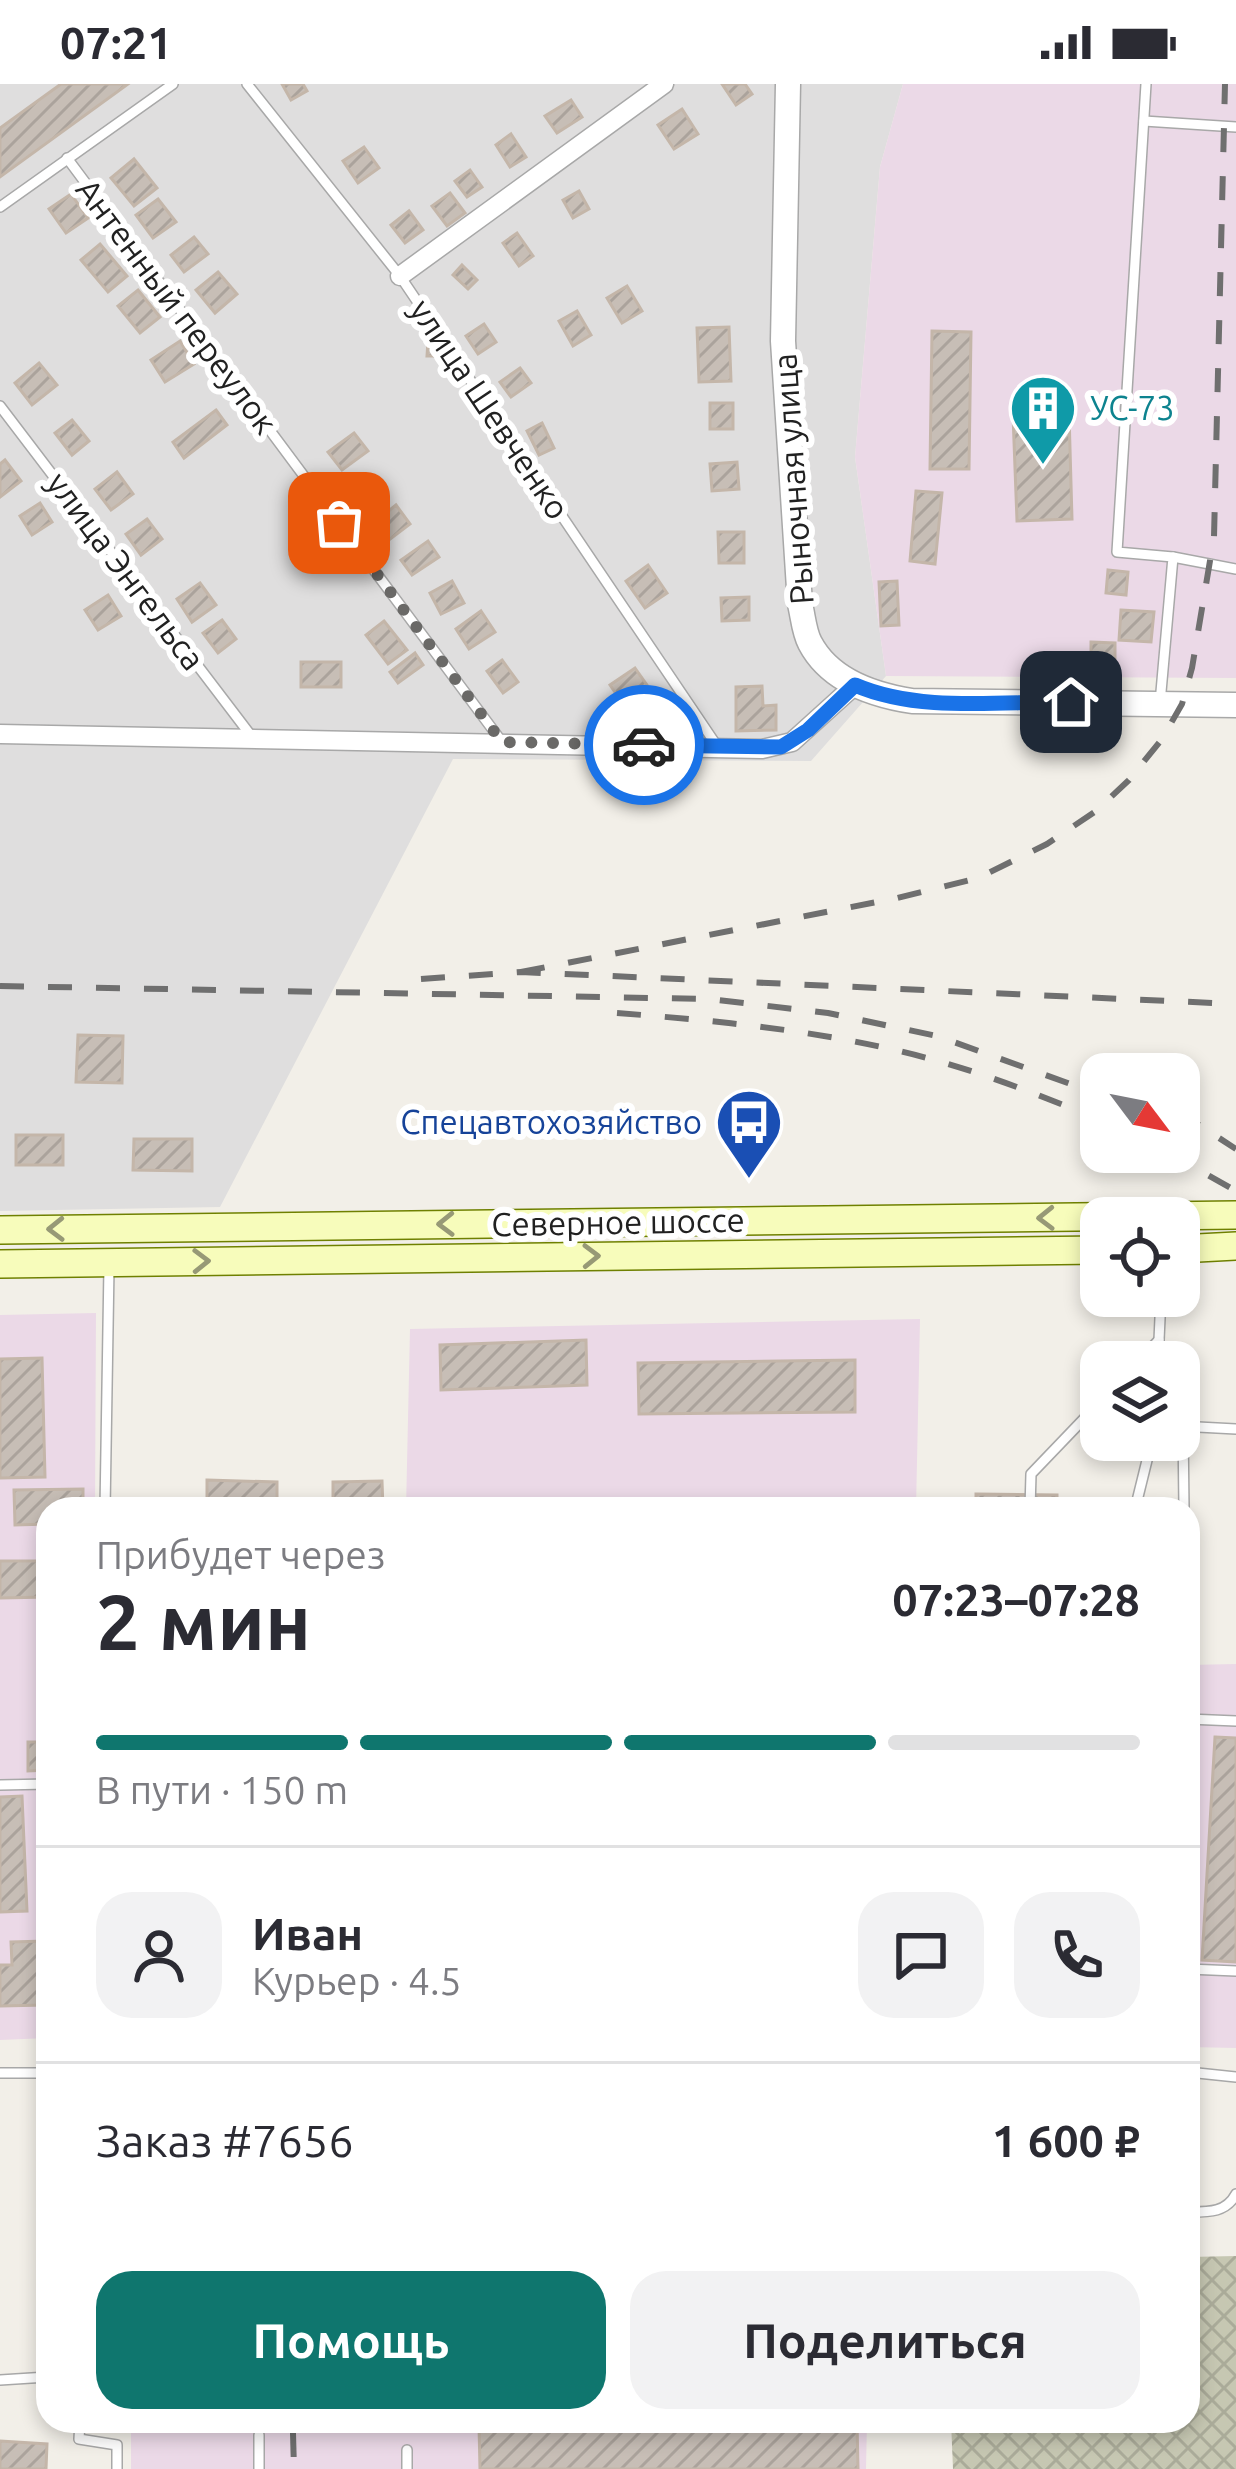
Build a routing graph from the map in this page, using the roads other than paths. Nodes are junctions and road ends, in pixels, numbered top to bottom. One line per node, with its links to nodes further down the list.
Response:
1 (173, 84): 8 (lane)
2 (247, 84): 10 (lane, улица Шевченко)
3 (664, 84): 10 (street)
4 (788, 84): 14 (street, Рыночная улица)
5 (1146, 84): 6 (lane)
6 (1144, 121): 7 (lane); 12 (lane)
7 (1236, 127)
8 (67, 158): 9 (lane); 19 (lane, Антенный переулок)
9 (0, 207)
10 (400, 276): 20 (lane, улица Шевченко)
11 (0, 406): 18 (lane, улица Энгельса)
12 (1173, 557): 13 (lane); 15 (lane)
13 (1236, 569)
14 (855, 685): 15 (street, Рыночная улица); 20 (street)
15 (1160, 703): 16 (street, Рыночная улица)
16 (1236, 705)
17 (0, 734): 18 (street)
18 (252, 736): 19 (street)
19 (502, 742): 20 (street)
20 (717, 746)
21 (1236, 1215): 22 (main road, Северное шоссе)
22 (1200, 1216)
23 (1080, 1218): 24 (main road, Северное шоссе, one-way to 24)
24 (108, 1228): 25 (main road, Северное шоссе, one-way to 25); 29 (main road)
25 (0, 1230)
26 (1236, 1246): 27 (main road)
27 (1200, 1248)
28 (1080, 1250): 29 (main road, Северное шоссе, one-way to 28)
29 (109, 1262): 30 (main road, Северное шоссе); 38 (lane)
30 (0, 1264)
31 (1160, 1317): 32 (lane)
32 (1159, 1340)
33 (1080, 1423): 39 (lane)
34 (1200, 1427): 35 (lane)
35 (1236, 1430)
36 (1147, 1461): 40 (lane)
37 (1182, 1461): 41 (lane)
38 (105, 1497)
39 (1030, 1497)
40 (1138, 1497)
41 (1184, 1497)
42 (1200, 1720): 43 (lane)
43 (1236, 1721)
44 (36, 1784): 45 (lane)
45 (0, 1785)
46 (1200, 1970): 47 (lane)
47 (1236, 1971)
48 (0, 2073): 49 (lane)
49 (36, 2073)
50 (1200, 2073): 51 (lane)
51 (1236, 2077)
52 (1236, 2194): 53 (lane)
53 (1200, 2212)
54 (36, 2378): 55 (lane)
55 (0, 2380)
56 (79, 2433): 59 (lane)
57 (259, 2435): 60 (lane)
58 (407, 2450): 61 (lane)
59 (117, 2469)
60 (260, 2469)
61 (407, 2469)

